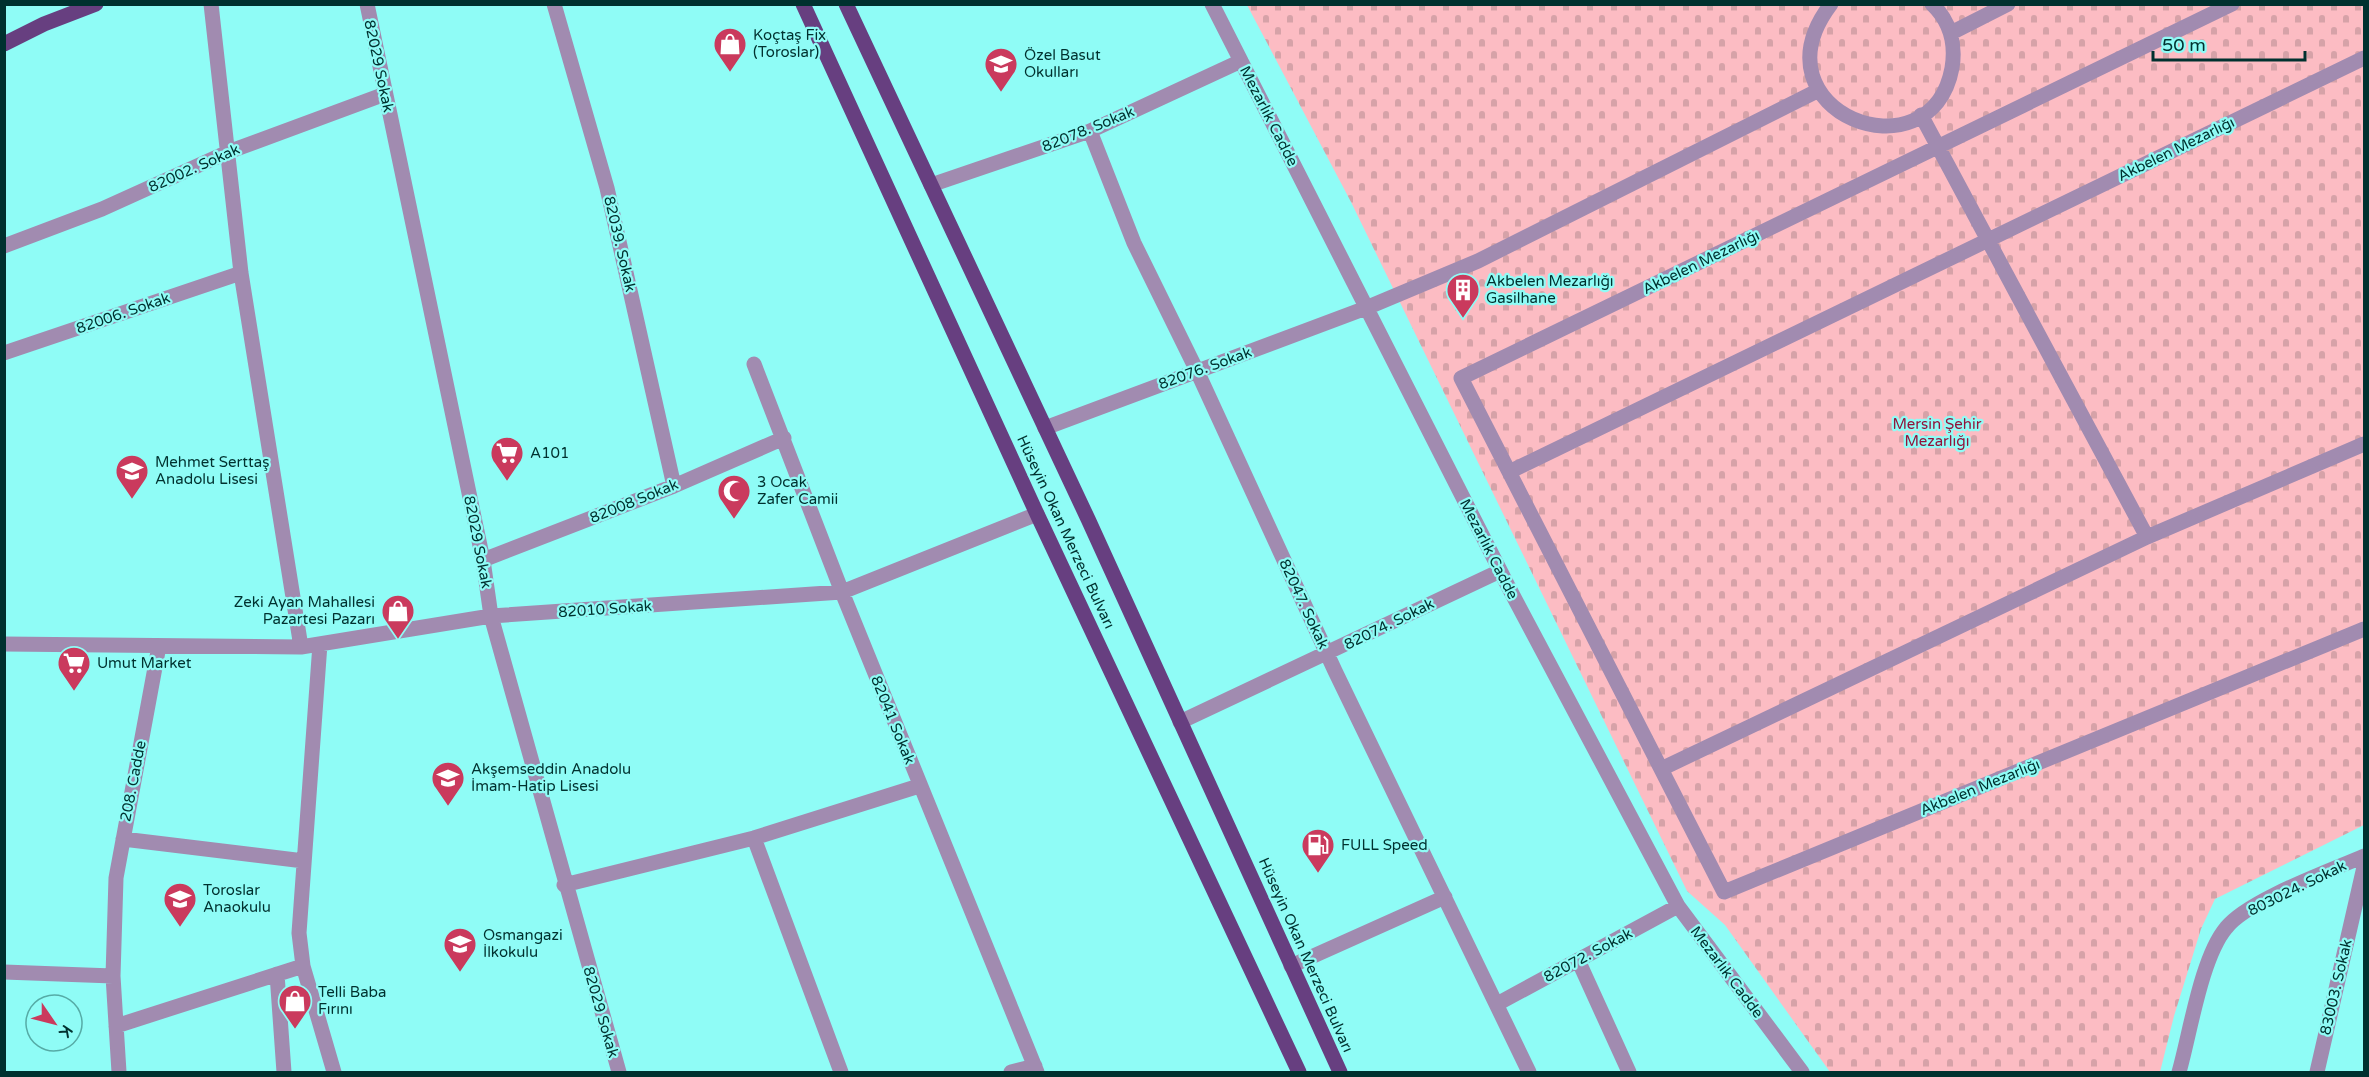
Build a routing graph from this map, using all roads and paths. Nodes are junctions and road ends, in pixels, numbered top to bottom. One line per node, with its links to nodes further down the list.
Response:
1 (96, 4): 13 (main road)
2 (211, 4): 21 (street)
3 (367, 4): 17 (street, 82029 Sokak)
4 (554, 4): 34 (street, 82039. Sokak)
5 (803, 4): 35 (main road, Hüseyin Okan Merzeci Bulvarı)
6 (846, 4): 22 (main road, Hüseyin Okan Merzeci Bulvarı)
7 (1212, 4): 15 (street, Mezarlık Cadde)
8 (1831, 4): 16 (street)
9 (1932, 4): 12 (street)
10 (2008, 4): 12 (street)
11 (2232, 4): 20 (street, Akbelen Mezarlığı)
12 (1951, 33): 18 (street)
13 (4, 44)
14 (2364, 58): 23 (street, Akbelen Mezarlığı)
15 (1241, 61): 19 (street, 82078. Sokak); 26 (street, Mezarlık Cadde)
16 (1819, 90): 18 (street); 26 (street)
17 (385, 94): 21 (street, 82002. Sokak); 37 (street, 82029 Sokak)
18 (1921, 116): 20 (street)
19 (1090, 131): 22 (street, 82078. Sokak); 29 (street, 82047. Sokak)
20 (1938, 147): 23 (street); 33 (street, Akbelen Mezarlığı)
21 (228, 152): 24 (street, 82002. Sokak); 25 (street)
22 (931, 185): 30 (main road, Hüseyin Okan Merzeci Bulvarı)
23 (1988, 240): 33 (street, Akbelen Mezarlığı); 36 (street)
24 (4, 246)
25 (241, 273): 27 (street, 82006. Sokak); 45 (street)
26 (1366, 308): 29 (street, 82076. Sokak); 38 (street, Mezarlık Cadde)
27 (4, 353)
28 (754, 364): 31 (street, 82041 Sokak)
29 (1197, 370): 30 (street, 82076. Sokak); 46 (street, 82047. Sokak)
30 (1045, 429): 47 (main road, Hüseyin Okan Merzeci Bulvarı)
31 (784, 438): 34 (street, 82008 Sokak); 39 (street, 82041 Sokak)
32 (2364, 444): 36 (street)
33 (1509, 472): 48 (street, Akbelen Mezarlığı)
34 (674, 486): 37 (street, 82008 Sokak)
35 (1038, 514): 39 (street, 82010 Sokak); 73 (main road, Hüseyin Okan Merzeci Bulvarı)
36 (2147, 537): 48 (street)
37 (483, 560): 40 (street, 82029 Sokak)
38 (1500, 571): 46 (street, 82074. Sokak); 57 (street, Mezarlık Cadde)
39 (842, 592): 40 (street, 82010 Sokak); 49 (street, 82041 Sokak)
40 (491, 616): 43 (street, 82010 Sokak); 55 (street, 82029 Sokak)
41 (2364, 629): 48 (street, Akbelen Mezarlığı)
42 (4, 644): 44 (street)
43 (320, 644): 45 (street, 82010 Sokak); 53 (street)
44 (159, 646): 45 (street, 82010 Sokak); 51 (street, 208. Cadde)
45 (300, 647)
46 (1327, 654): 47 (street, 82074. Sokak); 56 (street, 82047. Sokak)
47 (1180, 722): 60 (main road, Hüseyin Okan Merzeci Bulvarı)
48 (1661, 769)
49 (919, 786): 50 (street); 66 (street, 82041 Sokak)
50 (754, 838): 55 (street); 71 (street)
51 (123, 839): 53 (street); 63 (street, 208. Cadde)
52 (2364, 856): 78 (street, 803024. Sokak)
53 (304, 861): 59 (street)
54 (2364, 867): 79 (street, 83003. Sokak)
55 (564, 885): 70 (street, 82029 Sokak)
56 (1445, 897): 60 (street); 64 (street, 82047. Sokak)
57 (1678, 906): 58 (street, 82072. Sokak); 77 (street, Mezarlık Cadde)
58 (1578, 960): 64 (street, 82072. Sokak); 76 (street)
59 (303, 966): 62 (street); 69 (street)
60 (1291, 966): 74 (main road, Hüseyin Okan Merzeci Bulvarı)
61 (4, 972): 63 (street)
62 (277, 974): 65 (street); 68 (street)
63 (113, 976): 65 (street, 208. Cadde)
64 (1497, 1004): 75 (street, 82047. Sokak)
65 (116, 1026): 67 (street, 208. Cadde)
66 (1036, 1069): 72 (street)
67 (119, 1072)
68 (284, 1072)
69 (334, 1072)
70 (619, 1072)
71 (841, 1072)
72 (1011, 1072)
73 (1299, 1072)
74 (1340, 1072)
75 (1529, 1072)
76 (1629, 1072)
77 (1802, 1072)
78 (2179, 1072)
79 (2317, 1072)

